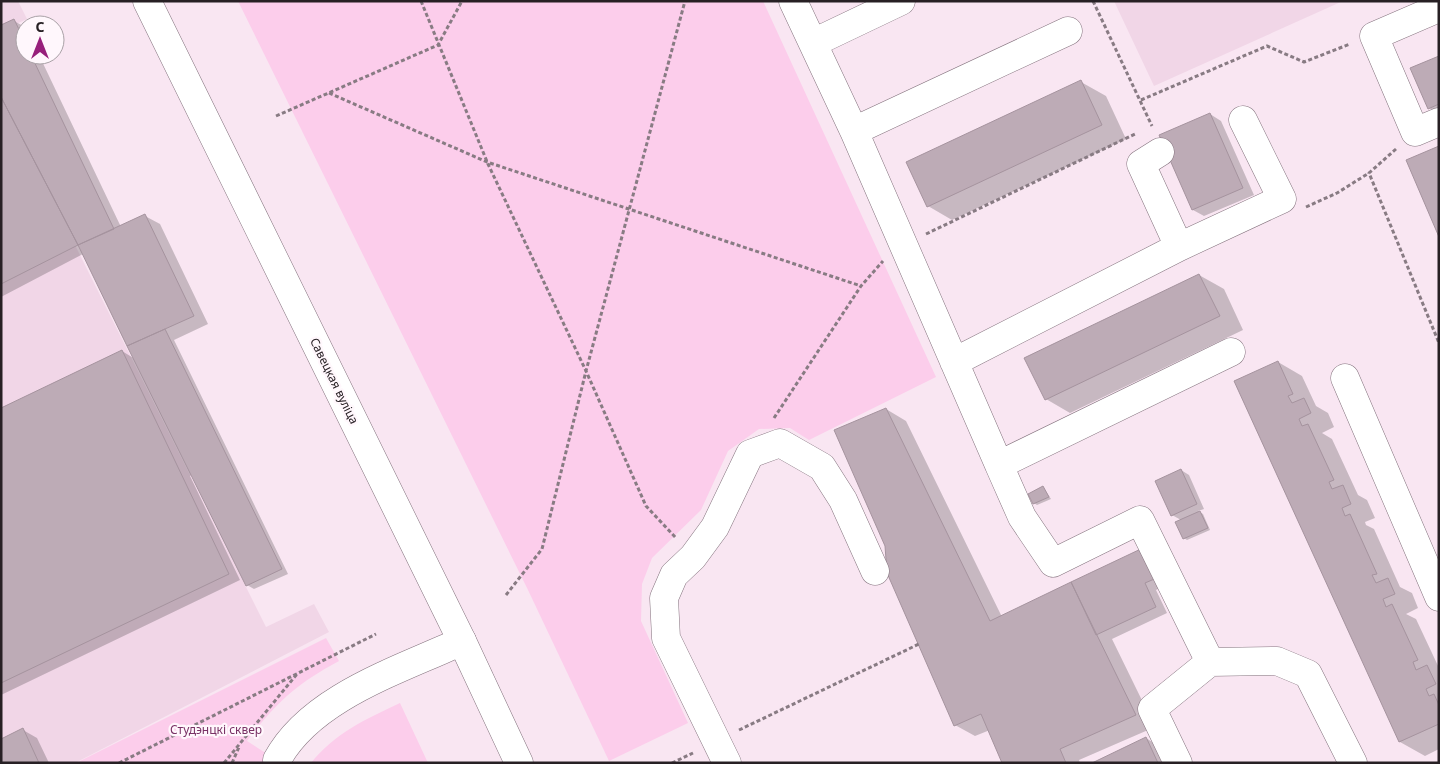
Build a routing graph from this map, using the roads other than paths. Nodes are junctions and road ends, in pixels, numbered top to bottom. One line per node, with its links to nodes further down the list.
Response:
1 (147, 1): 18 (main road, Савецкая вуліца)
2 (792, 1): 6 (main road)
3 (901, 1): 6 (main road)
4 (1439, 8): 8 (main road)
5 (1068, 31): 9 (main road)
6 (813, 43): 9 (main road)
7 (1243, 120): 11 (main road)
8 (1427, 127)
9 (854, 131): 13 (main road)
10 (1160, 152): 11 (main road)
11 (1179, 247): 13 (main road)
12 (1231, 352): 15 (main road)
13 (954, 362): 15 (main road)
14 (1345, 378): 17 (main road)
15 (998, 465): 19 (main road)
16 (875, 571): 20 (main road)
17 (1439, 597)
18 (462, 641): 21 (main road); 22 (main road, Савецкая вуліца)
19 (1210, 662): 23 (main road); 24 (main road)
20 (722, 752)
21 (277, 760)
22 (519, 763)
23 (1178, 763)
24 (1353, 763)

